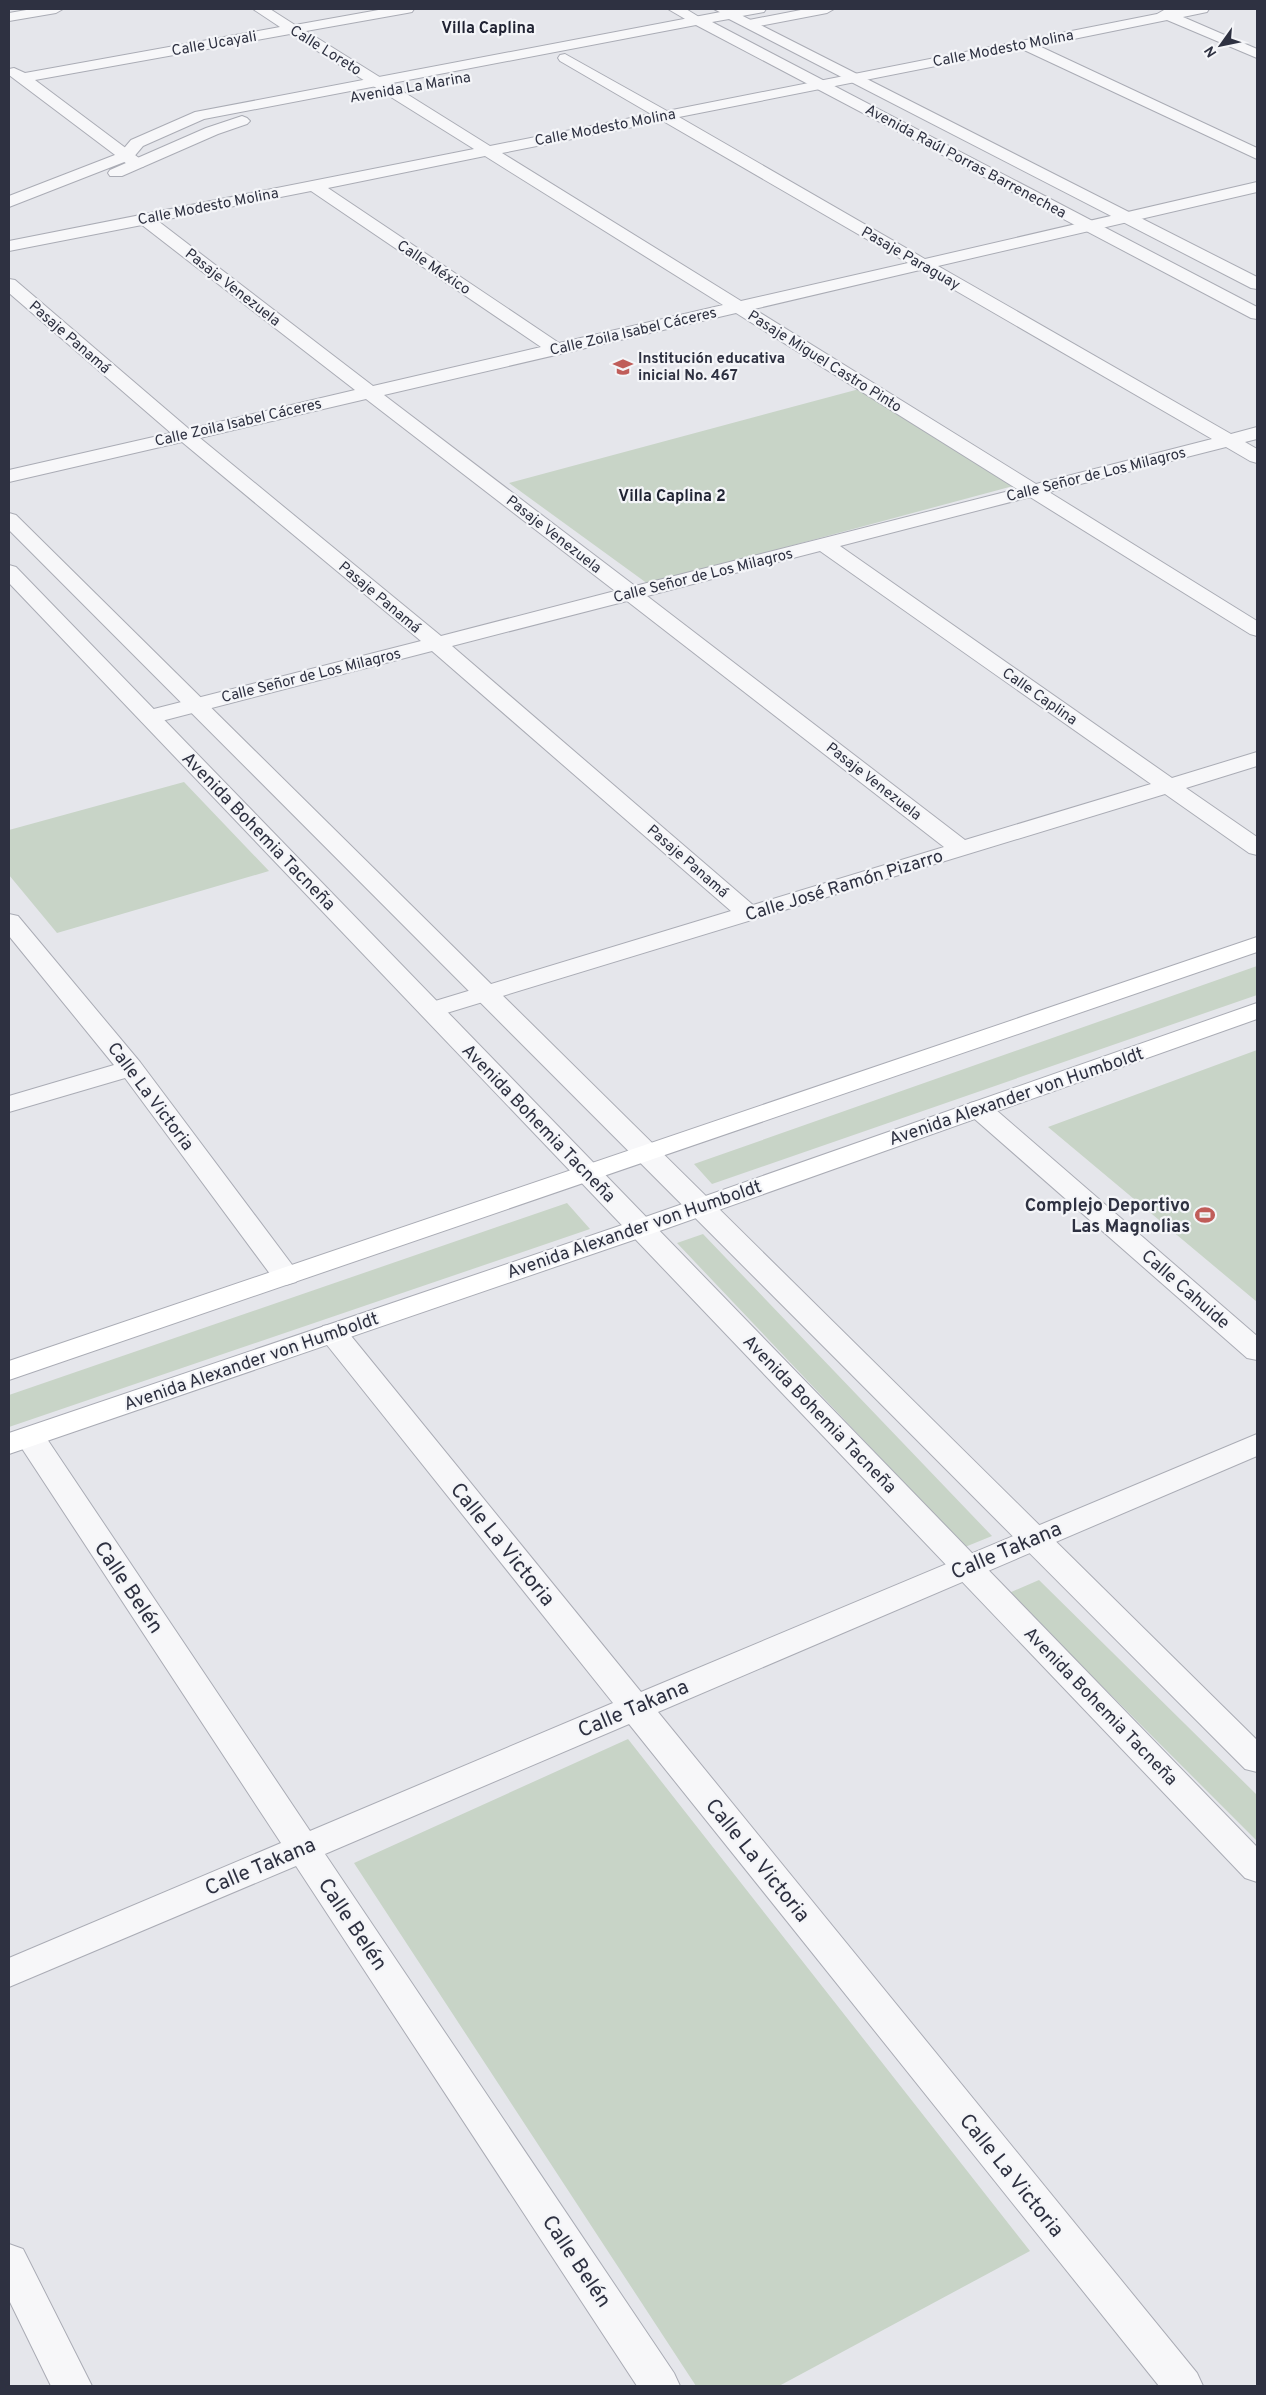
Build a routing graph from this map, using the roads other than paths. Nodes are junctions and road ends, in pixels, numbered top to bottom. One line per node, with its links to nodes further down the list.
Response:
1 (56, 9): 11 (street)
2 (260, 9): 14 (street, Calle Loreto)
3 (407, 9): 14 (street, Calle Ucayali)
4 (675, 9): 12 (street, Avenida Raúl Porras Barrenechea)
5 (759, 9): 9 (street, Avenida La Marina)
6 (827, 9): 13 (street, Avenida La Marina)
7 (1152, 9): 10 (street)
8 (1202, 9): 10 (street, Calle Modesto Molina)
9 (726, 11): 12 (street, Avenida La Marina); 13 (street, Avenida Raúl Porras Barrenechea)
10 (1168, 16): 16 (street, Calle Modesto Molina); 17 (street)
11 (9, 17)
12 (698, 20): 15 (street, Avenida Raúl Porras Barrenechea); 22 (street, Avenida La Marina)
13 (749, 24): 15 (street, Avenida La Marina); 20 (street, Avenida Raúl Porras Barrenechea)
14 (293, 29): 21 (street, Calle Ucayali); 22 (street, Calle Loreto)
15 (716, 30): 18 (street, Avenida La Marina); 23 (street, Avenida Raúl Porras Barrenechea)
16 (1023, 44): 20 (street, Calle Modesto Molina); 27 (street)
17 (1257, 54)
18 (565, 58): 24 (street, Avenida La Marina); 25 (street, Pasaje Paraguay)
19 (9, 67): 21 (street)
20 (854, 77): 23 (street, Calle Modesto Molina); 32 (street, Avenida Raúl Porras Barrenechea)
21 (22, 78): 28 (street)
22 (376, 80): 24 (street, Calle Loreto); 28 (street, Avenida La Marina)
23 (819, 84): 25 (street, Calle Modesto Molina); 35 (street, Avenida Raúl Porras Barrenechea)
24 (393, 91): 26 (street, Pasaje Miguel Castro Pinto); 28 (street, Avenida La Marina)
25 (663, 115): 26 (street, Calle Modesto Molina); 37 (street, Pasaje Paraguay)
26 (488, 150): 29 (street, Calle Modesto Molina); 40 (street, Pasaje Miguel Castro Pinto)
27 (1257, 154)
28 (131, 160): 31 (street, Avenida La Marina); 33 (street, Avenida La Marina)
29 (313, 185): 34 (street, Calle Modesto Molina); 42 (street, Calle México)
30 (1257, 187): 32 (street, Calle Zoila Isabel Cáceres)
31 (9, 202)
32 (1127, 217): 35 (street, Calle Zoila Isabel Cáceres); 39 (street, Avenida Raúl Porras Barrenechea)
33 (9, 218)
34 (145, 219): 36 (street, Calle Modesto Molina); 43 (street, Pasaje Venezuela)
35 (1089, 226): 37 (street, Calle Zoila Isabel Cáceres); 41 (street, Avenida Raúl Porras Barrenechea)
36 (9, 246)
37 (923, 264): 40 (street, Calle Zoila Isabel Cáceres); 46 (street, Pasaje Paraguay)
38 (9, 284): 45 (street, Pasaje Panamá)
39 (1257, 284)
40 (739, 307): 42 (street, Calle Zoila Isabel Cáceres); 49 (street, Pasaje Miguel Castro Pinto)
41 (1257, 314)
42 (555, 350): 43 (street, Calle Zoila Isabel Cáceres)
43 (370, 392): 45 (street, Calle Zoila Isabel Cáceres); 53 (street, Pasaje Venezuela)
44 (1257, 433): 46 (street, Calle Señor de Los Milagros)
45 (185, 435): 48 (street, Calle Zoila Isabel Cáceres); 55 (street, Pasaje Panamá)
46 (1228, 440): 47 (street, Pasaje Paraguay); 49 (street, Calle Señor de Los Milagros)
47 (1257, 457)
48 (9, 476)
49 (1033, 490): 51 (street, Calle Señor de Los Milagros); 54 (street, Pasaje Miguel Castro Pinto)
50 (9, 518): 56 (street)
51 (824, 544): 53 (street, Calle Señor de Los Milagros); 59 (street, Calle Caplina)
52 (9, 571): 57 (street, Avenida Bohemia Tacneña)
53 (631, 594): 55 (street, Calle Señor de Los Milagros); 61 (street, Pasaje Venezuela)
54 (1257, 630)
55 (436, 643): 56 (street, Calle Señor de Los Milagros); 62 (street, Pasaje Panamá)
56 (196, 705): 57 (street, Calle Señor de Los Milagros); 65 (street)
57 (150, 717): 66 (street, Avenida Bohemia Tacneña)
58 (1257, 759): 59 (street, Calle José Ramón Pizarro)
59 (1169, 786): 60 (street, Calle Caplina); 61 (street, Calle José Ramón Pizarro)
60 (1257, 848)
61 (962, 849): 62 (street, Calle José Ramón Pizarro)
62 (749, 914): 65 (street, Calle José Ramón Pizarro)
63 (9, 921): 68 (street, Calle La Victoria)
64 (1257, 944): 71 (main road)
65 (486, 994): 66 (street, Calle José Ramón Pizarro); 71 (street)
66 (431, 1010): 72 (street, Avenida Bohemia Tacneña)
67 (1257, 1011): 70 (main road, Avenida Alexander von Humboldt)
68 (131, 1068): 69 (street); 75 (street, Calle La Victoria)
69 (9, 1104)
70 (979, 1109): 73 (main road, Avenida Alexander von Humboldt); 77 (street, Calle Cahuide)
71 (646, 1153): 72 (main road); 73 (street)
72 (588, 1173): 74 (street, Avenida Bohemia Tacneña); 75 (main road)
73 (700, 1206): 74 (main road, Avenida Alexander von Humboldt); 81 (street)
74 (641, 1228): 76 (main road, Avenida Alexander von Humboldt); 82 (street, Avenida Bohemia Tacneña)
75 (286, 1276): 78 (main road)
76 (333, 1333): 79 (main road, Avenida Alexander von Humboldt); 83 (street, Calle La Victoria)
77 (1257, 1351)
78 (9, 1371)
79 (19, 1440): 85 (street, Calle Belén)
80 (1257, 1444): 81 (street, Calle Takana)
81 (1034, 1538): 82 (street, Calle Takana); 84 (street)
82 (967, 1567): 83 (street, Calle Takana); 86 (street, Avenida Bohemia Tacneña)
83 (635, 1708): 85 (street, Calle Takana); 91 (street, Calle La Victoria)
84 (1257, 1760)
85 (303, 1848): 87 (street, Calle Takana); 90 (street, Calle Belén)
86 (1257, 1868)
87 (9, 1973)
88 (9, 2261): 89 (street)
89 (72, 2386)
90 (660, 2386)
91 (1183, 2386)

